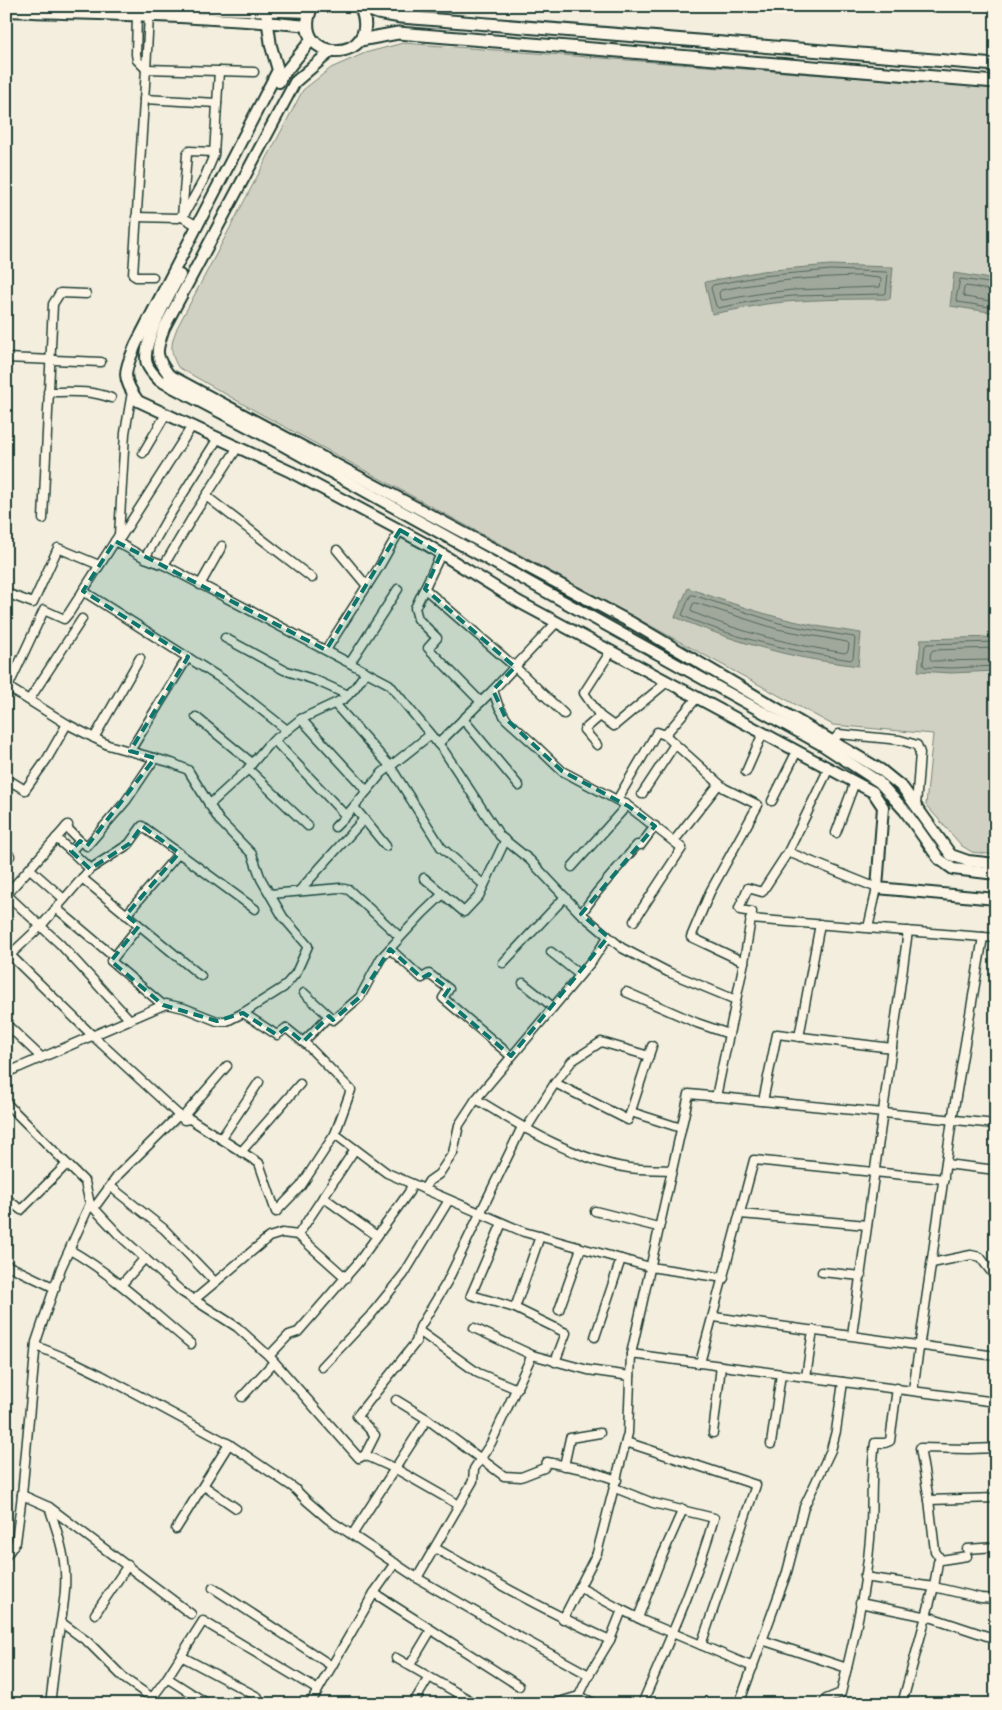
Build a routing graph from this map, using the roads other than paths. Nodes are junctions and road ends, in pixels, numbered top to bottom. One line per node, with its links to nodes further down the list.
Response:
1 (125, 6): 6 (street)
2 (361, 7): 12 (main road); 14 (main road)
3 (311, 9): 4 (street); 10 (main road)
4 (266, 11): 6 (street); 9 (street)
5 (6, 12): 7 (street)
6 (184, 13): 8 (street); 9 (street)
7 (137, 16): 8 (street); 15 (street)
8 (149, 16): 15 (street)
9 (268, 22): 10 (street); 24 (street)
10 (308, 26): 11 (main road)
11 (312, 39): 13 (main road); 39 (street)
12 (360, 40): 13 (main road); 18 (main road)
13 (330, 52): 87 (street)
14 (996, 66)
15 (146, 69): 16 (street); 19 (street)
16 (218, 71): 17 (street); 20 (street)
17 (254, 72)
18 (996, 82)
19 (144, 99): 20 (street); 22 (street)
20 (217, 103): 21 (street)
21 (214, 152): 23 (street); 23 (street)
22 (136, 217): 23 (street); 25 (street)
23 (182, 217): 24 (street)
24 (198, 226): 31 (street)
25 (153, 277)
26 (86, 294): 28 (street)
27 (6, 358): 28 (street)
28 (49, 361): 29 (street); 30 (street)
29 (101, 362)
30 (48, 392): 32 (street); 40 (street)
31 (132, 392): 33 (street); 43 (street)
32 (111, 398)
33 (166, 414): 34 (street); 37 (street)
34 (192, 426): 35 (street); 43 (street)
35 (218, 438): 36 (street); 47 (street)
36 (238, 447): 38 (street); 41 (street)
37 (143, 453)
38 (206, 496): 49 (street); 50 (street)
39 (398, 509): 41 (street); 111 (street)
40 (43, 519)
41 (389, 524): 42 (street)
42 (400, 530): 46 (street); 52 (street)
43 (116, 539): 47 (street); 48 (street)
44 (222, 546): 51 (street)
45 (337, 550): 52 (street)
46 (442, 554): 53 (street); 58 (street)
47 (145, 558): 49 (street)
48 (99, 565): 55 (street); 56 (street)
49 (164, 565): 51 (street)
50 (312, 578)
51 (200, 585): 60 (street)
52 (367, 586): 60 (street)
53 (425, 588): 65 (street); 73 (street)
54 (398, 589): 64 (street)
55 (83, 591): 62 (street); 68 (street)
56 (6, 593)
57 (82, 619): 72 (street)
58 (556, 622): 61 (street); 65 (street)
59 (226, 638): 70 (street)
60 (326, 650): 64 (street)
61 (611, 651): 67 (street); 77 (street)
62 (188, 657): 81 (street); 91 (street)
63 (140, 658): 85 (street)
64 (350, 663): 66 (street)
65 (515, 667): 69 (street); 75 (street)
66 (366, 672): 70 (street); 83 (street)
67 (667, 682): 71 (street); 77 (street)
68 (7, 687): 72 (street)
69 (493, 690): 73 (street); 104 (street)
70 (348, 695): 74 (street)
71 (697, 698): 82 (street); 84 (street)
72 (28, 700): 80 (street)
73 (481, 702): 79 (street)
74 (334, 704): 78 (street); 95 (street)
75 (564, 714)
76 (196, 716): 94 (street)
77 (600, 716): 90 (street)
78 (301, 718): 81 (street); 102 (street)
79 (464, 719): 88 (street); 100 (street)
80 (67, 724): 85 (street); 101 (street)
81 (287, 730): 86 (street)
82 (763, 733): 92 (street); 97 (street)
83 (430, 735): 88 (street); 95 (street)
84 (665, 735): 89 (street); 104 (street)
85 (94, 738): 91 (street)
86 (274, 740): 94 (street); 112 (street)
87 (833, 742): 110 (street); 110 (street)
88 (438, 744): 120 (street)
89 (675, 744): 99 (street); 103 (street)
90 (597, 745)
91 (130, 751): 93 (street)
92 (797, 751): 96 (street); 105 (street)
93 (155, 758): 107 (street); 119 (street)
94 (250, 766): 107 (street); 114 (street)
95 (390, 766): 102 (street); 133 (street)
96 (828, 768): 98 (street); 124 (street)
97 (746, 772)
98 (855, 782): 109 (street); 117 (street)
99 (719, 784): 121 (street); 161 (street)
100 (519, 786)
101 (6, 790)
102 (367, 791): 108 (street)
103 (642, 794)
104 (617, 800): 106 (street)
105 (772, 801)
106 (626, 804): 115 (street); 127 (street)
107 (209, 805): 136 (street)
108 (354, 807): 112 (street); 113 (street)
109 (883, 807): 111 (street); 134 (street)
110 (916, 807): 111 (street); 126 (street)
111 (906, 811): 130 (street)
112 (346, 816): 116 (street)
113 (364, 819): 122 (street); 135 (street)
114 (308, 826)
115 (654, 826): 121 (street); 144 (street)
116 (335, 827)
117 (836, 833)
118 (56, 838): 119 (street); 123 (street); 129 (street)
119 (80, 841): 123 (street)
120 (505, 841): 133 (street); 139 (street)
121 (674, 841): 147 (street)
122 (386, 846)
123 (71, 851): 128 (street)
124 (788, 852): 134 (street); 146 (street)
125 (179, 853): 128 (street); 143 (street); 145 (street)
126 (996, 864)
127 (572, 867)
128 (90, 868): 131 (street)
129 (30, 869): 138 (street); 140 (street)
130 (996, 874)
131 (82, 878): 140 (street); 145 (street)
132 (424, 878): 137 (street)
133 (484, 884): 137 (street)
134 (877, 888): 141 (street); 151 (street)
135 (300, 890): 136 (street); 153 (street)
136 (270, 894): 171 (street)
137 (443, 894): 153 (street)
138 (6, 895): 149 (street)
139 (564, 897): 144 (street); 162 (street)
140 (64, 899): 142 (street)
141 (996, 899)
142 (56, 908): 149 (street); 160 (street)
143 (255, 909)
144 (581, 914): 154 (street)
145 (126, 915): 150 (street)
146 (750, 919): 148 (street); 161 (street)
147 (634, 921)
148 (820, 924): 151 (street); 177 (street)
149 (41, 926): 159 (street); 173 (street)
150 (139, 926): 160 (street); 164 (street)
151 (868, 928): 152 (street)
152 (908, 931): 155 (street); 180 (street)
153 (400, 937): 157 (street)
154 (608, 937): 163 (street); 168 (street)
155 (983, 937): 156 (street); 196 (street)
156 (996, 938)
157 (390, 949): 172 (street); 181 (street)
158 (551, 952): 163 (street)
159 (8, 953): 176 (street)
160 (114, 957): 169 (street)
161 (744, 962): 168 (street)
162 (503, 963)
163 (580, 975): 170 (street)
164 (201, 976)
165 (523, 983): 170 (street)
166 (626, 992): 175 (street)
167 (304, 993): 172 (street)
168 (736, 1000): 175 (street)
169 (163, 1005): 171 (street); 173 (street)
170 (553, 1007): 181 (street)
171 (243, 1013): 178 (street)
172 (330, 1016): 178 (street)
173 (130, 1020): 176 (street)
174 (6, 1024): 183 (street)
175 (729, 1034): 189 (street)
176 (93, 1036): 183 (street); 195 (street)
177 (799, 1037): 180 (street); 191 (street)
178 (303, 1042): 200 (street)
179 (652, 1046): 182 (street)
180 (892, 1048): 194 (street)
181 (511, 1056): 190 (street)
182 (649, 1056): 187 (street); 193 (street)
183 (41, 1057): 185 (street)
184 (226, 1066): 195 (street)
185 (6, 1073)
186 (258, 1082): 201 (street)
187 (556, 1083): 193 (street); 198 (street)
188 (300, 1084): 203 (street)
189 (716, 1097): 191 (street); 199 (street)
190 (476, 1100): 198 (street); 212 (street)
191 (763, 1101): 194 (street)
192 (7, 1106): 204 (street)
193 (632, 1112): 199 (street)
194 (883, 1113): 196 (street); 208 (street)
195 (181, 1117): 201 (street); 211 (street)
196 (952, 1120): 197 (street); 205 (street)
197 (996, 1124)
198 (524, 1128): 206 (street); 218 (street)
199 (681, 1128): 206 (street)
200 (335, 1134): 202 (street); 203 (street)
201 (221, 1139): 203 (street)
202 (355, 1149): 210 (street); 213 (street)
203 (241, 1152)
204 (67, 1164): 214 (street); 216 (street)
205 (946, 1164): 207 (street); 209 (street)
206 (672, 1170): 222 (street)
207 (996, 1170)
208 (875, 1172): 209 (street); 219 (street); 221 (street)
209 (944, 1178): 230 (street)
210 (412, 1184): 212 (street); 224 (street)
211 (111, 1187): 216 (street); 238 (street)
212 (424, 1189): 215 (street)
213 (323, 1197): 223 (street); 224 (street)
214 (6, 1198)
215 (449, 1200): 218 (street); 260 (street)
216 (92, 1206): 227 (street); 228 (street)
217 (596, 1211): 222 (street)
218 (481, 1214): 220 (street); 246 (street)
219 (740, 1214): 221 (street); 236 (street)
220 (502, 1223): 225 (street); 242 (street)
221 (867, 1225): 234 (street)
222 (658, 1228): 231 (street)
223 (298, 1235): 235 (street); 238 (street)
224 (377, 1236): 235 (street)
225 (540, 1236): 226 (street); 242 (street)
226 (581, 1248): 229 (street); 243 (street)
227 (70, 1250): 239 (street); 240 (street)
228 (144, 1258): 239 (street); 241 (street)
229 (621, 1259): 231 (street); 249 (street)
230 (932, 1263): 237 (street); 251 (street)
231 (650, 1267): 236 (street); 253 (street)
232 (6, 1268): 240 (street)
233 (822, 1272): 234 (street)
234 (860, 1276): 248 (street)
235 (346, 1278): 256 (street)
236 (724, 1278): 244 (street)
237 (996, 1278)
238 (216, 1282): 241 (street)
239 (121, 1285): 250 (street)
240 (55, 1288): 252 (street)
241 (194, 1300): 256 (street)
242 (514, 1308): 257 (street)
243 (559, 1310)
244 (714, 1316): 247 (street); 258 (street)
245 (474, 1328): 254 (street)
246 (419, 1330): 266 (street); 278 (street)
247 (813, 1330): 248 (street); 263 (street)
248 (852, 1335): 251 (street)
249 (595, 1337)
250 (191, 1344)
251 (920, 1344): 255 (street); 267 (street)
252 (36, 1346): 275 (street); 284 (street)
253 (631, 1354): 258 (street); 262 (street)
254 (532, 1355): 257 (street); 266 (street)
255 (996, 1356)
256 (271, 1359): 268 (street); 278 (street)
257 (555, 1362): 262 (street)
258 (700, 1363): 259 (street)
259 (721, 1366): 261 (street); 273 (street)
260 (322, 1367)
261 (782, 1374): 263 (street); 276 (street)
262 (630, 1376): 274 (street)
263 (806, 1377): 264 (street)
264 (843, 1382): 265 (street); 318 (street)
265 (897, 1388): 267 (street); 299 (street)
266 (517, 1389): 279 (street)
267 (913, 1390): 270 (street)
268 (242, 1397)
269 (396, 1400): 271 (street)
270 (996, 1402)
271 (427, 1419): 279 (street); 281 (street)
272 (600, 1433): 280 (street)
273 (713, 1433)
274 (626, 1442): 282 (street); 319 (street)
275 (230, 1444): 283 (street); 292 (street)
276 (771, 1444)
277 (996, 1448): 286 (street)
278 (365, 1455): 281 (street)
279 (481, 1458): 280 (street); 287 (street)
280 (564, 1466): 282 (street)
281 (396, 1469): 287 (street); 292 (street)
282 (616, 1484): 290 (street); 301 (street)
283 (204, 1486): 289 (street); 291 (street)
284 (22, 1495): 288 (street); 295 (street)
285 (996, 1498): 286 (street)
286 (929, 1500): 296 (street)
287 (459, 1505): 294 (street)
288 (49, 1507): 298 (street); 313 (street)
289 (236, 1508)
290 (682, 1509): 311 (street); 315 (street)
291 (176, 1529)
292 (352, 1534): 297 (street)
293 (996, 1547): 296 (street)
294 (435, 1548): 300 (street); 310 (street)
295 (6, 1556)
296 (941, 1560): 302 (street)
297 (395, 1563): 300 (street); 304 (street)
298 (128, 1565): 308 (street); 309 (street)
299 (864, 1577): 302 (street); 306 (street)
300 (417, 1578): 326 (street)
301 (579, 1587): 307 (street); 310 (street)
302 (934, 1587): 305 (street); 312 (street)
303 (213, 1588): 323 (street)
304 (374, 1593): 314 (street); 323 (street)
305 (996, 1599)
306 (860, 1603): 312 (street); 325 (street)
307 (622, 1610): 311 (street); 317 (street)
308 (95, 1614)
309 (191, 1614)
310 (563, 1618): 317 (street)
311 (638, 1618): 315 (street)
312 (925, 1618): 316 (street); 345 (street)
313 (62, 1623): 332 (street); 334 (street)
314 (431, 1630): 322 (street); 329 (street)
315 (672, 1633): 319 (street); 342 (street)
316 (996, 1636)
317 (610, 1640): 326 (street)
318 (762, 1640): 324 (street); 325 (street)
319 (701, 1645): 324 (street)
320 (181, 1656): 328 (street); 330 (street); 333 (street)
321 (396, 1658): 322 (street)
322 (410, 1665): 327 (street)
323 (332, 1666): 330 (street)
324 (753, 1667): 343 (street)
325 (847, 1668): 344 (street)
326 (589, 1675): 331 (street)
327 (429, 1677): 338 (street); 339 (street)
328 (167, 1678): 332 (street); 336 (street)
329 (519, 1686)
330 (318, 1690): 337 (street)
331 (579, 1696): 340 (street); 341 (street)
332 (152, 1698): 335 (street)
333 (258, 1698)
334 (50, 1704)
335 (161, 1704)
336 (208, 1704)
337 (310, 1704)
338 (413, 1704)
339 (472, 1704)
340 (552, 1704)
341 (596, 1704)
342 (642, 1704)
343 (739, 1704)
344 (824, 1704)
345 (902, 1704)

